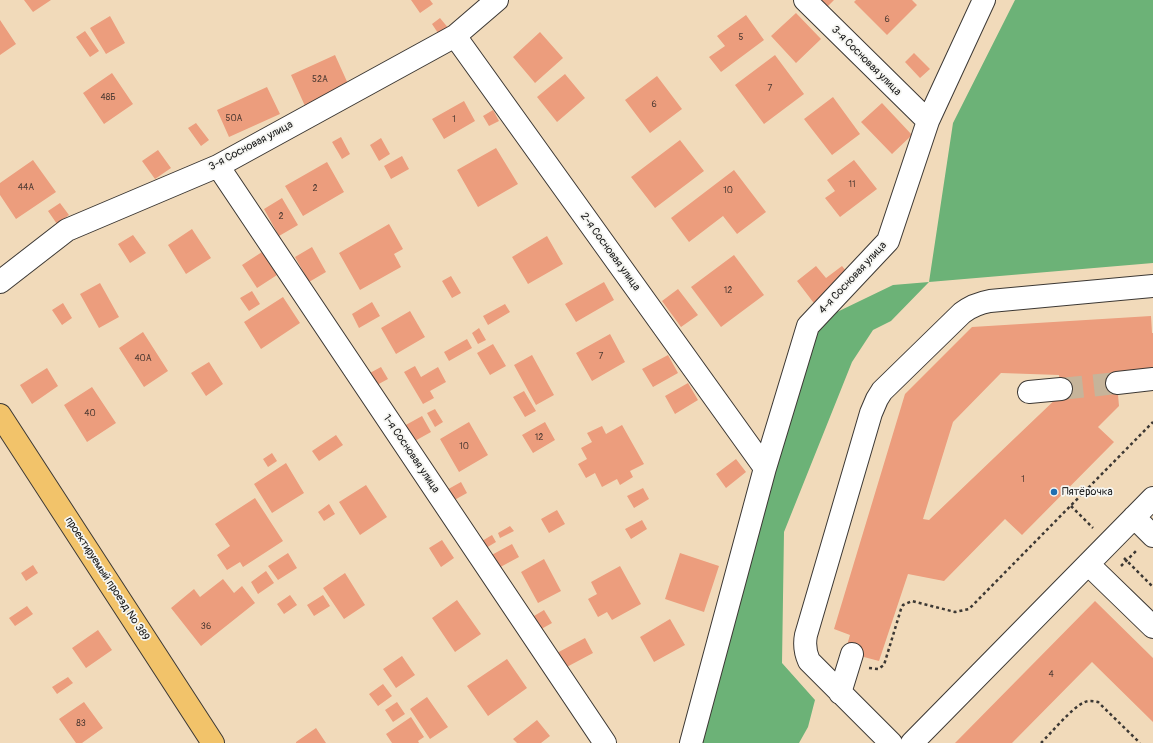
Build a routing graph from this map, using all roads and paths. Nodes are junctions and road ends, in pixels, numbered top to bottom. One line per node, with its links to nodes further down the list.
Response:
1 (497, 0): 4 (street, 3-я Сосновая улица)
2 (805, 0): 5 (street, 3-я Сосновая улица)
3 (984, 0): 5 (street, 4-я Сосновая улица)
4 (455, 36): 6 (street, 3-я Сосновая улица); 15 (street, 2-я Сосновая улица)
5 (928, 121): 15 (street, 4-я Сосновая улица)
6 (218, 166): 7 (street, 3-я Сосновая улица); 25 (street, 1-я Сосновая улица)
7 (0, 282)
8 (1153, 286): 23 (street)
9 (1153, 379): 10 (street)
10 (1117, 383)
11 (1060, 389): 12 (street)
12 (1029, 392)
13 (1153, 422): 22 (path)
14 (2, 424): 24 (main road, проектируемый проезд № 389)
15 (765, 468): 26 (street, 4-я Сосновая улица)
16 (1153, 498): 17 (street)
17 (1134, 517): 18 (street); 19 (street)
18 (1152, 535): 20 (path)
19 (1088, 564): 20 (street); 28 (street)
20 (1106, 581): 21 (street)
21 (1153, 627)
22 (850, 658): 23 (street)
23 (840, 693): 27 (street)
24 (213, 743)
25 (605, 743)
26 (691, 743)
27 (891, 743)
28 (912, 743)
29 (1041, 743): 30 (path)
30 (1140, 743)

